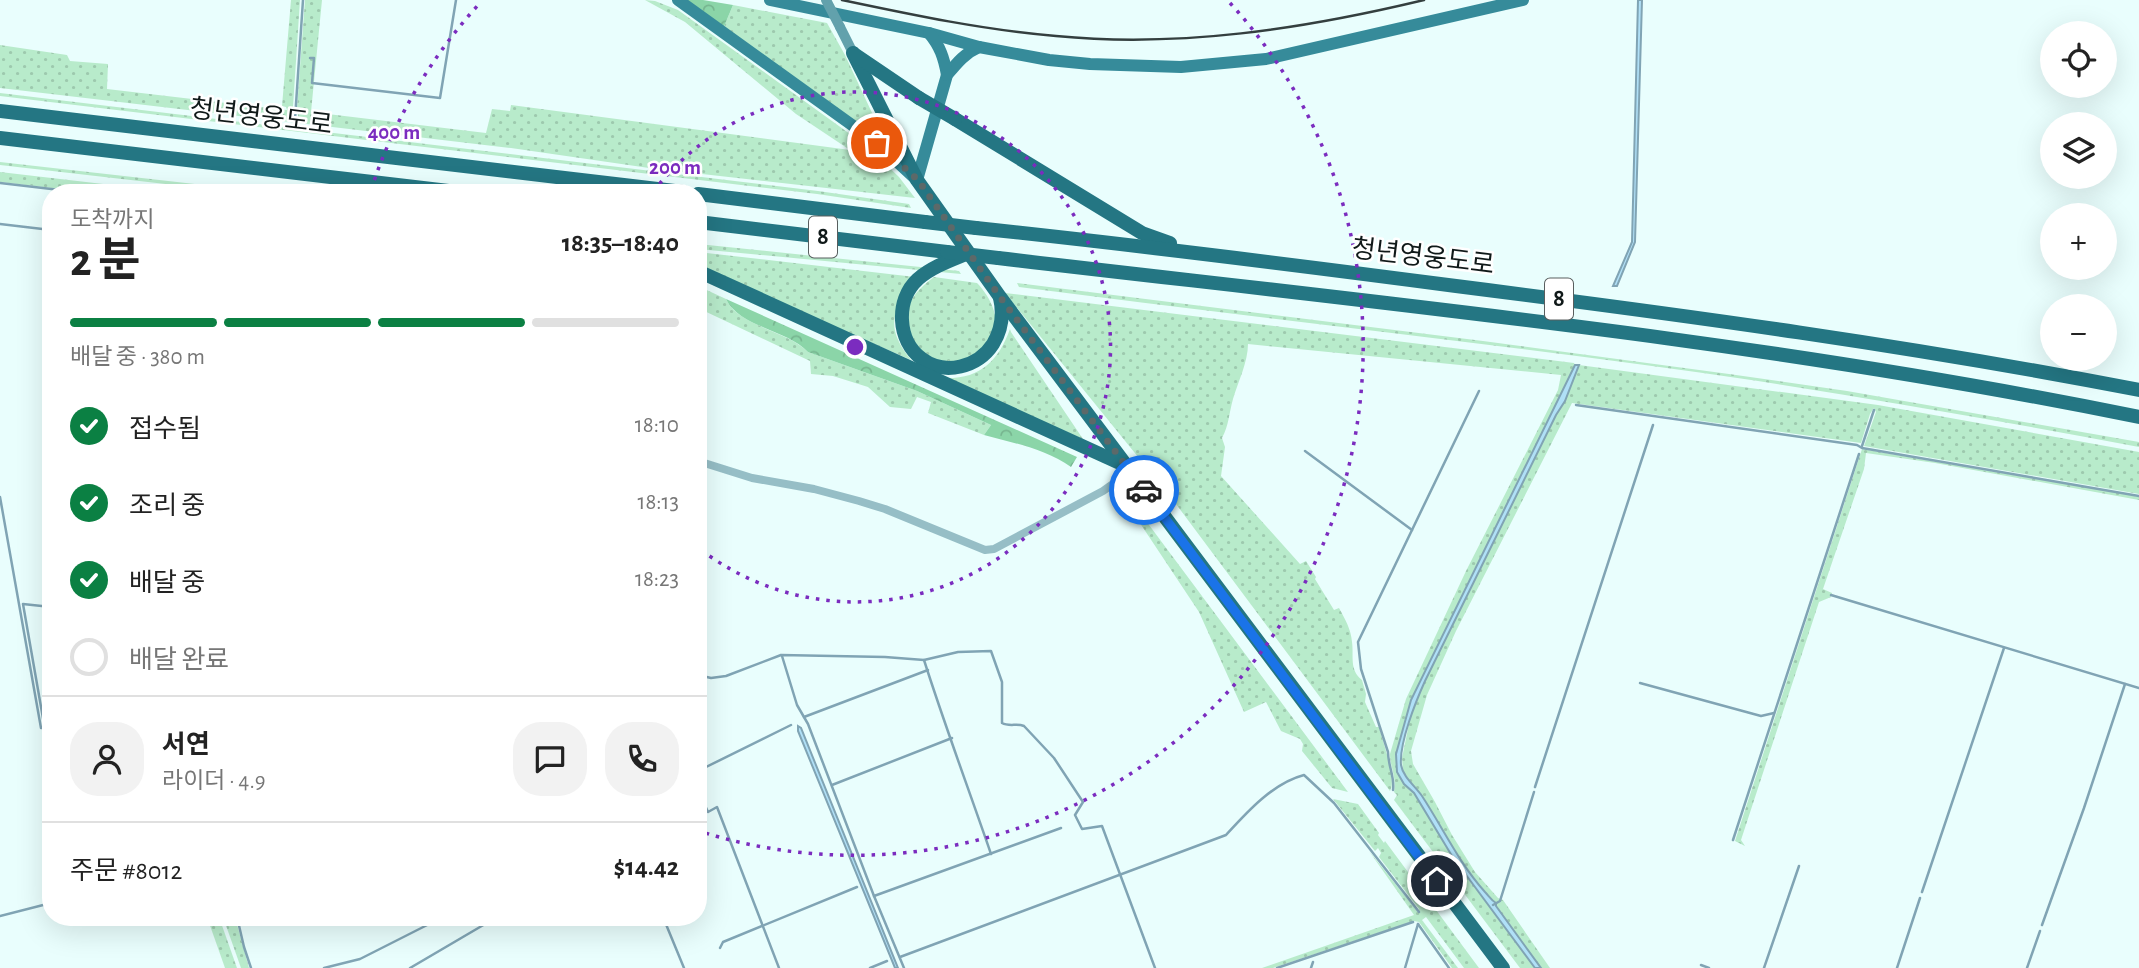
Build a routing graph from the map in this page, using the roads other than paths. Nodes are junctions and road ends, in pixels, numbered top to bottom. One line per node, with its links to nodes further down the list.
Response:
1 (678, 0): 11 (main road)
2 (770, 0): 5 (main road)
3 (826, 0): 7 (main road, bridge)
4 (1523, 0): 6 (main road)
5 (929, 33): 6 (main road); 8 (main road)
6 (979, 47): 8 (main road)
7 (853, 53): 11 (highway); 16 (highway, bridge)
8 (947, 75): 11 (main road)
9 (0, 111): 13 (highway, 청년영웅도로)
10 (0, 138): 12 (highway, 청년영웅도로)
11 (918, 180): 19 (highway)
12 (389, 184)
13 (616, 184)
14 (707, 195): 16 (highway, 청년영웅도로 / 8, bridge)
15 (707, 223): 17 (highway, 청년영웅도로 / 8)
16 (1191, 251): 20 (highway, 청년영웅도로 / 8)
17 (955, 255): 19 (highway); 21 (highway, 청년영웅도로 / 8, bridge)
18 (707, 275): 23 (highway)
19 (1000, 297): 23 (highway)
20 (2139, 390)
21 (2139, 417)
22 (707, 464): 23 (street)
23 (1126, 466): 24 (highway)
24 (1503, 968)

